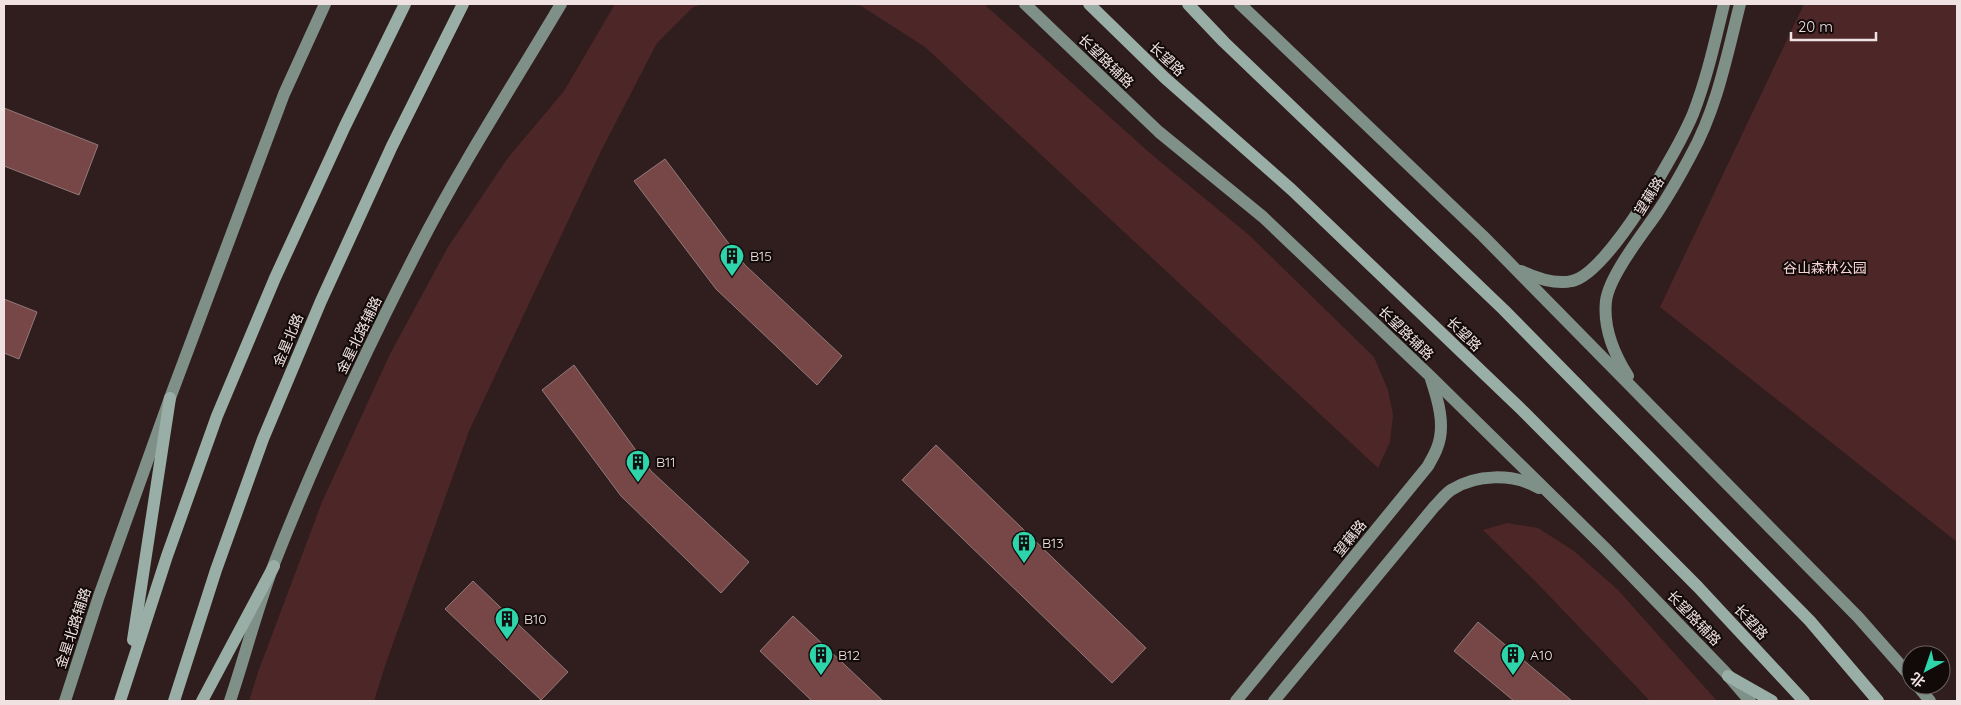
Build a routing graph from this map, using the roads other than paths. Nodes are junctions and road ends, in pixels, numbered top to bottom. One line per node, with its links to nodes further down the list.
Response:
1 (325, 4): 14 (street, 金星北路辅路)
2 (405, 4): 18 (main road)
3 (463, 4): 22 (main road, 金星北路)
4 (561, 4): 16 (street, 金星北路辅路)
5 (1024, 4): 12 (street, 长望路辅路)
6 (1089, 4): 29 (main road, 长望路)
7 (1188, 4): 30 (main road)
8 (1240, 4): 11 (street)
9 (1724, 4): 11 (street, 望藕路)
10 (1740, 4): 13 (street, 望藕路)
11 (1512, 267): 13 (street)
12 (1430, 376): 15 (street, 长望路辅路); 25 (street, 望藕路)
13 (1642, 397): 17 (street)
14 (170, 398): 18 (main road); 20 (street, 金星北路辅路)
15 (1551, 495): 19 (street, 长望路辅路); 26 (street)
16 (274, 566): 23 (main road); 24 (street, 金星北路辅路)
17 (1901, 666)
18 (128, 675): 21 (main road)
19 (1728, 676): 27 (street, 长望路辅路); 28 (main road)
20 (65, 701)
21 (120, 701)
22 (174, 701)
23 (202, 701)
24 (230, 701)
25 (1236, 701)
26 (1274, 701)
27 (1750, 701)
28 (1772, 701)
29 (1804, 701)
30 (1878, 701)

